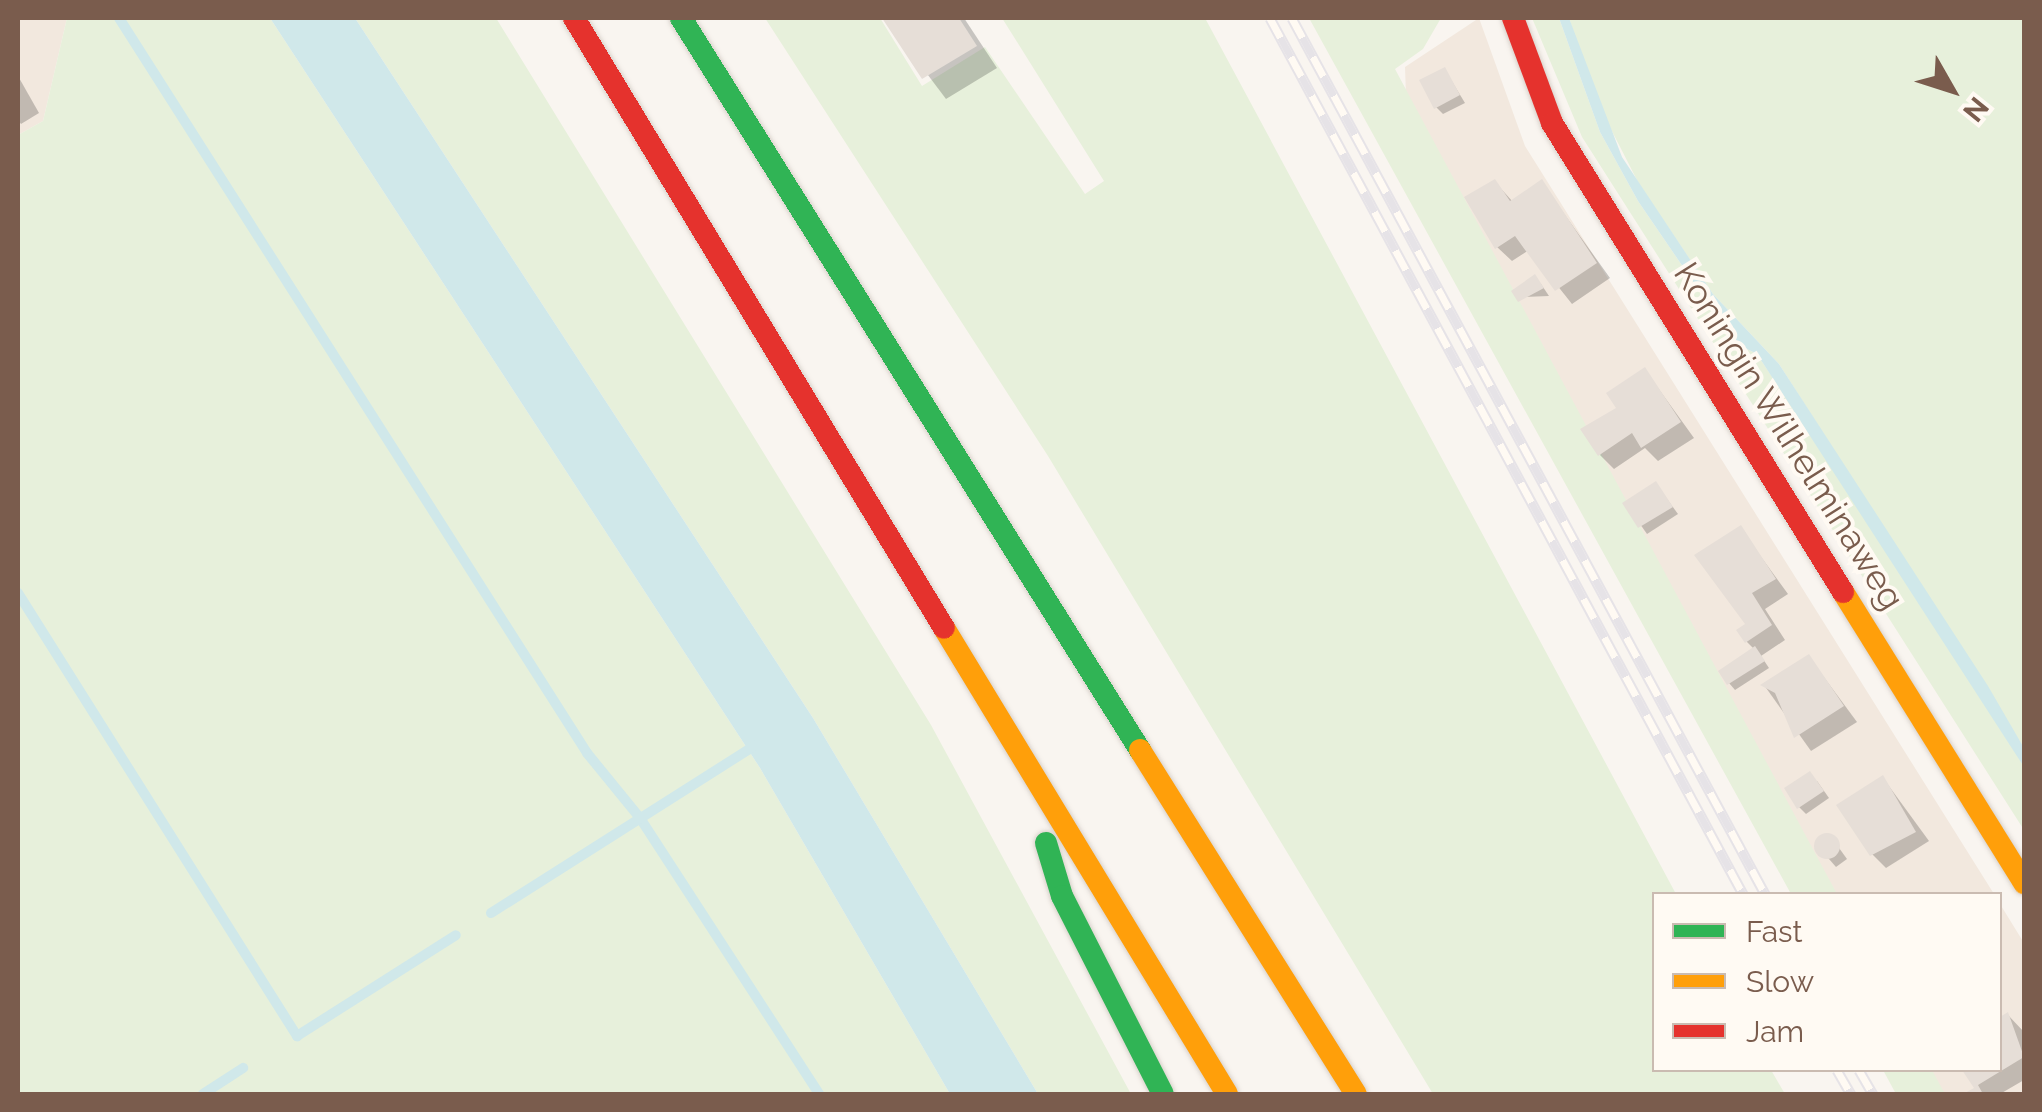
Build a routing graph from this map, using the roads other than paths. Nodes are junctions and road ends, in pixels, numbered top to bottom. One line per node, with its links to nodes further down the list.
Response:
1 (574, 18): 4 (main road)
2 (682, 18): 8 (main road)
3 (1512, 18): 5 (main road, Koningin Wilhelminaweg)
4 (1018, 755): 6 (main road); 7 (main road)
5 (2024, 883)
6 (1163, 1094)
7 (1227, 1094)
8 (1356, 1094)

